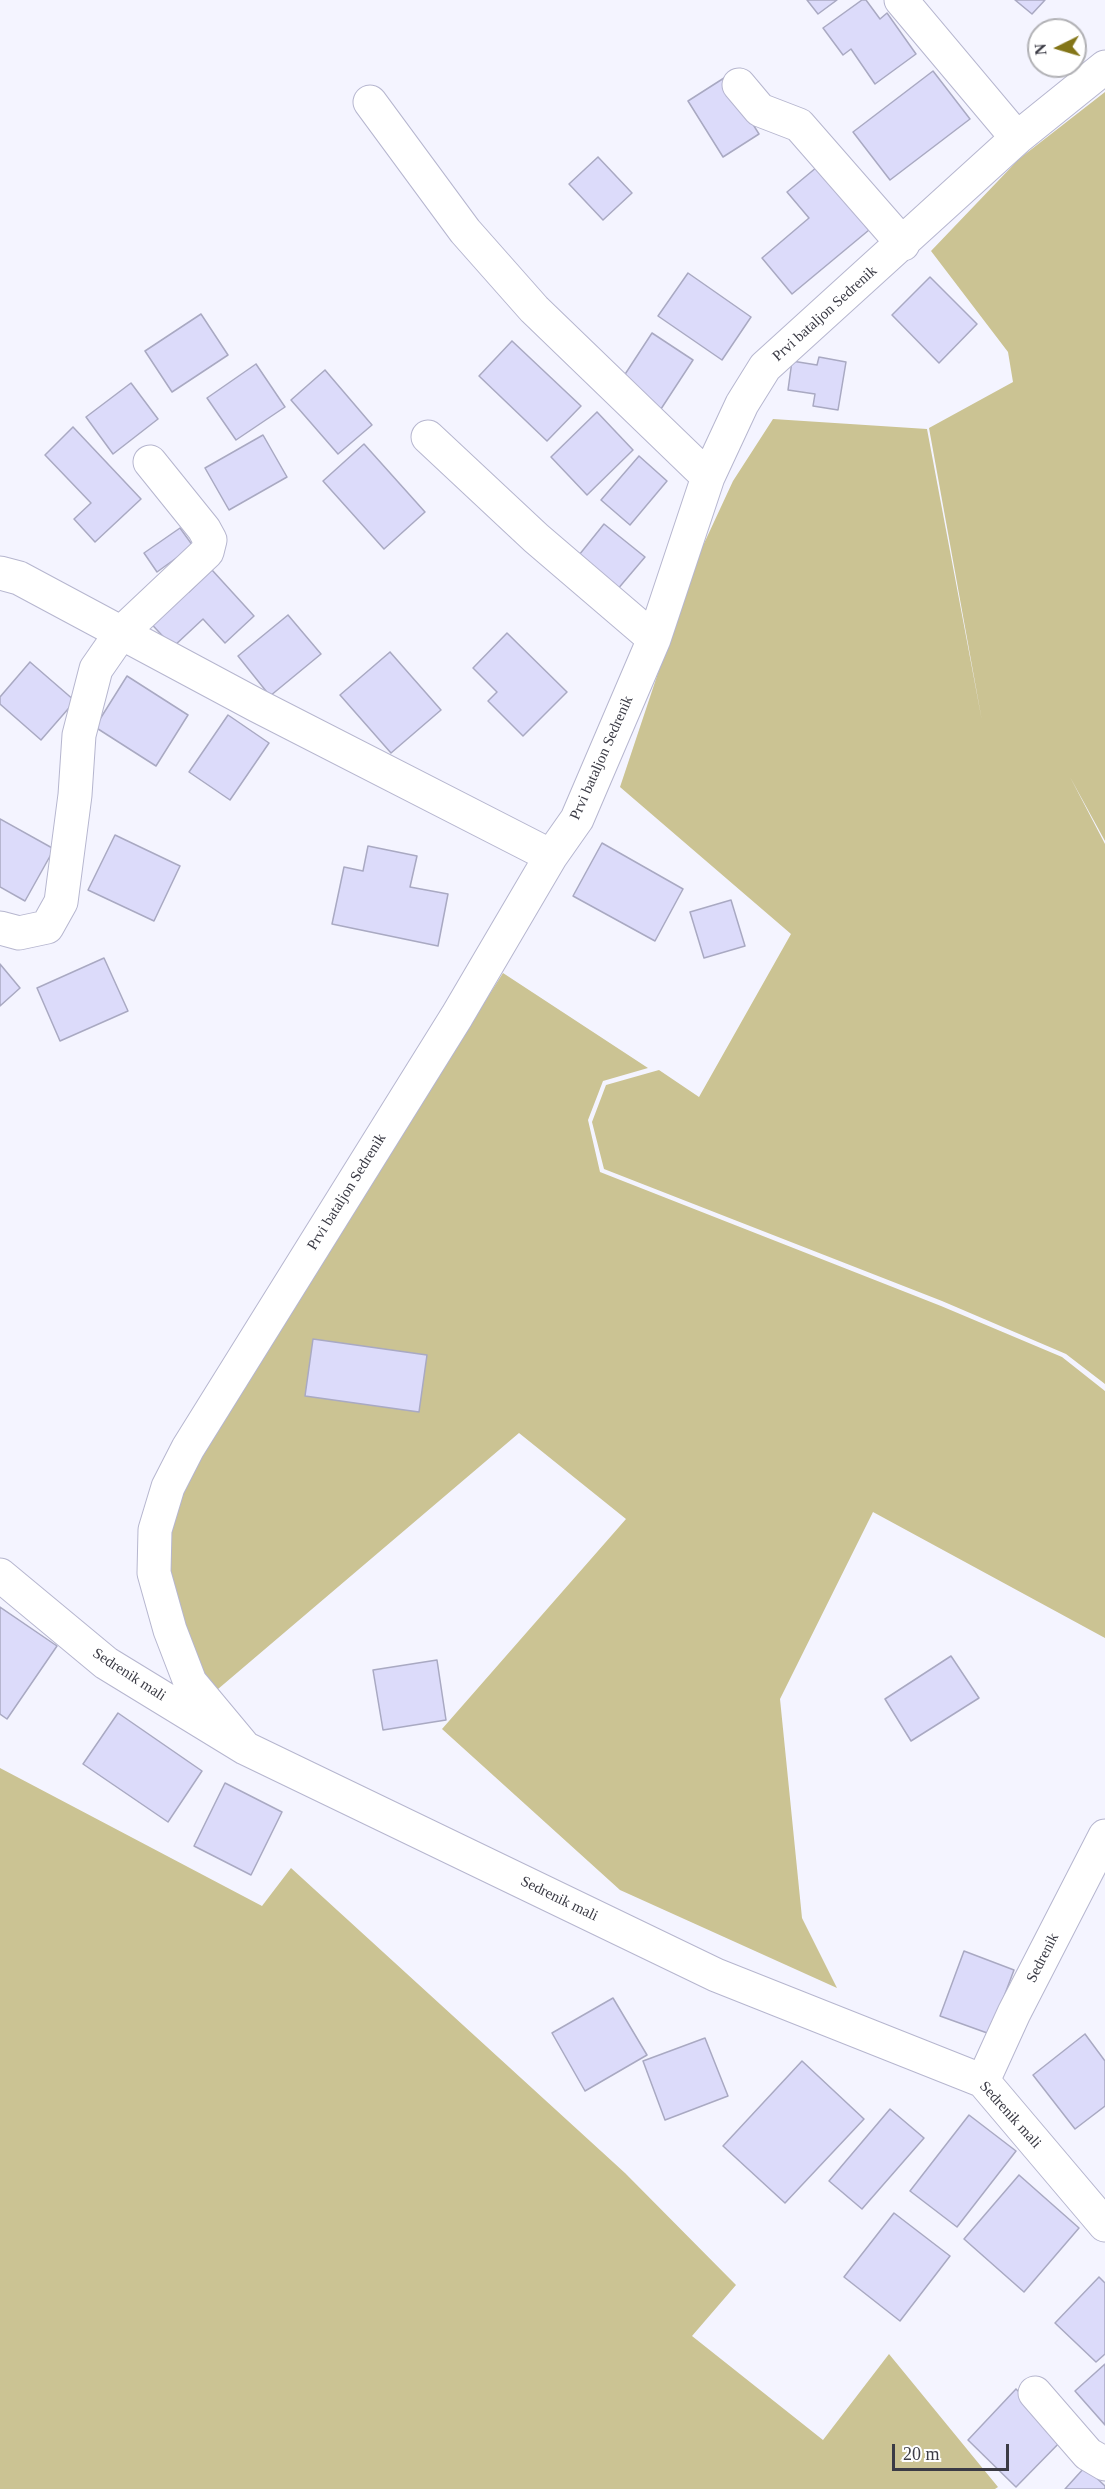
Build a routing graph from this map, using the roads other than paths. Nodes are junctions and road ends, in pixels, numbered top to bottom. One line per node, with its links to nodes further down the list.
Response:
1 (902, 0): 5 (street)
2 (1105, 67): 5 (street, Prvi bataljon Sedrenik)
3 (739, 85): 6 (street)
4 (370, 102): 9 (street)
5 (1017, 138): 6 (street, Prvi bataljon Sedrenik)
6 (903, 244): 9 (street, Prvi bataljon Sedrenik)
7 (428, 437): 12 (street)
8 (150, 462): 11 (street)
9 (708, 477): 12 (street, Prvi bataljon Sedrenik)
10 (0, 573): 11 (street)
11 (121, 633): 13 (street); 14 (street)
12 (654, 639): 13 (street, Prvi bataljon Sedrenik)
13 (551, 856): 16 (street, Prvi bataljon Sedrenik)
14 (0, 928)
15 (0, 1575): 16 (street, Sedrenik mali)
16 (245, 1748): 18 (street, Sedrenik mali)
17 (1105, 1836): 18 (street, Sedrenik)
18 (983, 2081): 19 (street, Sedrenik mali)
19 (1105, 2225)
20 (1035, 2393): 21 (street)
21 (1105, 2464)

